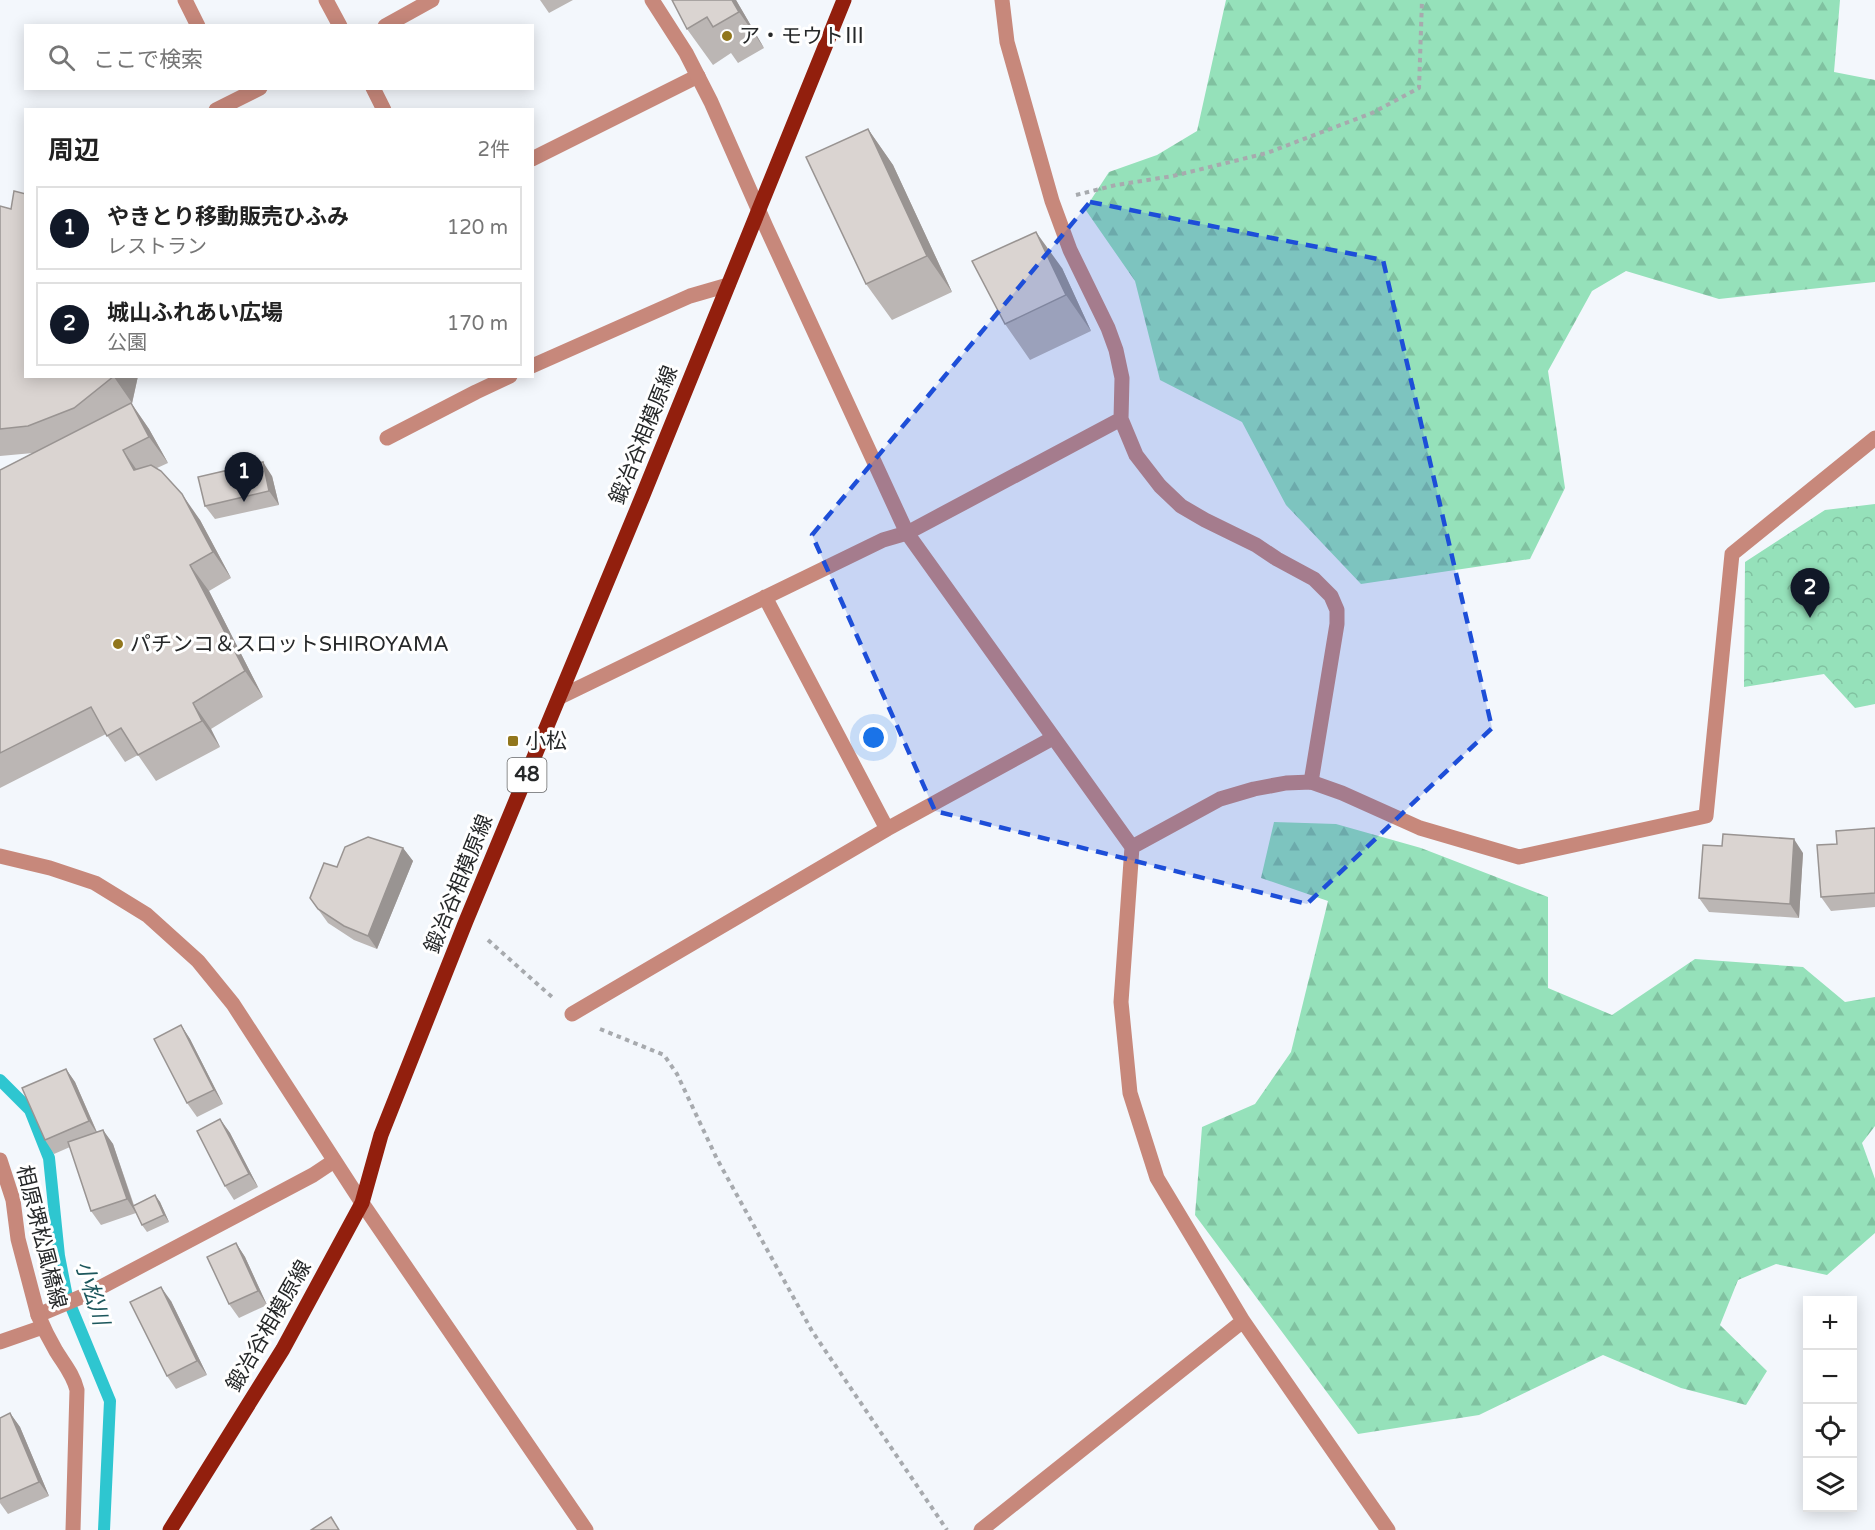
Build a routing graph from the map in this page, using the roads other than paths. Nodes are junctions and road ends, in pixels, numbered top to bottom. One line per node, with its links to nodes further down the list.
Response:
1 (185, 0): 7 (street)
2 (326, 0): 8 (street)
3 (432, 0): 9 (street)
4 (652, 0): 10 (street)
5 (844, 0): 17 (main road, 鍛冶谷相模原線 / 48)
6 (1002, 0): 21 (street)
7 (197, 24)
8 (339, 24)
9 (389, 24)
10 (698, 76): 16 (street); 17 (street)
11 (251, 90): 13 (street)
12 (374, 90): 15 (street)
13 (233, 94): 14 (street)
14 (218, 108)
15 (383, 108)
16 (534, 158)
17 (758, 210): 18 (main road, 鍛冶谷相模原線 / 48); 24 (street)
18 (728, 285): 19 (street); 26 (main road, 鍛冶谷相模原線 / 48)
19 (534, 365)
20 (506, 378): 22 (street)
21 (1121, 419): 24 (street); 28 (street)
22 (387, 438)
23 (1875, 438): 28 (street)
24 (908, 533): 25 (street); 27 (street)
25 (765, 597): 26 (street); 29 (street)
26 (560, 697): 35 (main road, 鍛冶谷相模原線 / 48)
27 (1053, 738): 29 (street); 30 (street)
28 (1311, 782): 30 (street)
29 (887, 829): 32 (street)
30 (1132, 847): 37 (street)
31 (0, 856): 34 (street)
32 (572, 1014)
33 (0, 1161): 36 (street, 相原堺松風橋線)
34 (334, 1161): 35 (street); 36 (street)
35 (362, 1203): 40 (main road, 鍛冶谷相模原線 / 48); 41 (street)
36 (42, 1318): 38 (street); 39 (street, 相原堺松風橋線)
37 (1243, 1321): 42 (street); 43 (street)
38 (0, 1342)
39 (73, 1530)
40 (170, 1530)
41 (586, 1530)
42 (981, 1530)
43 (1388, 1530)

